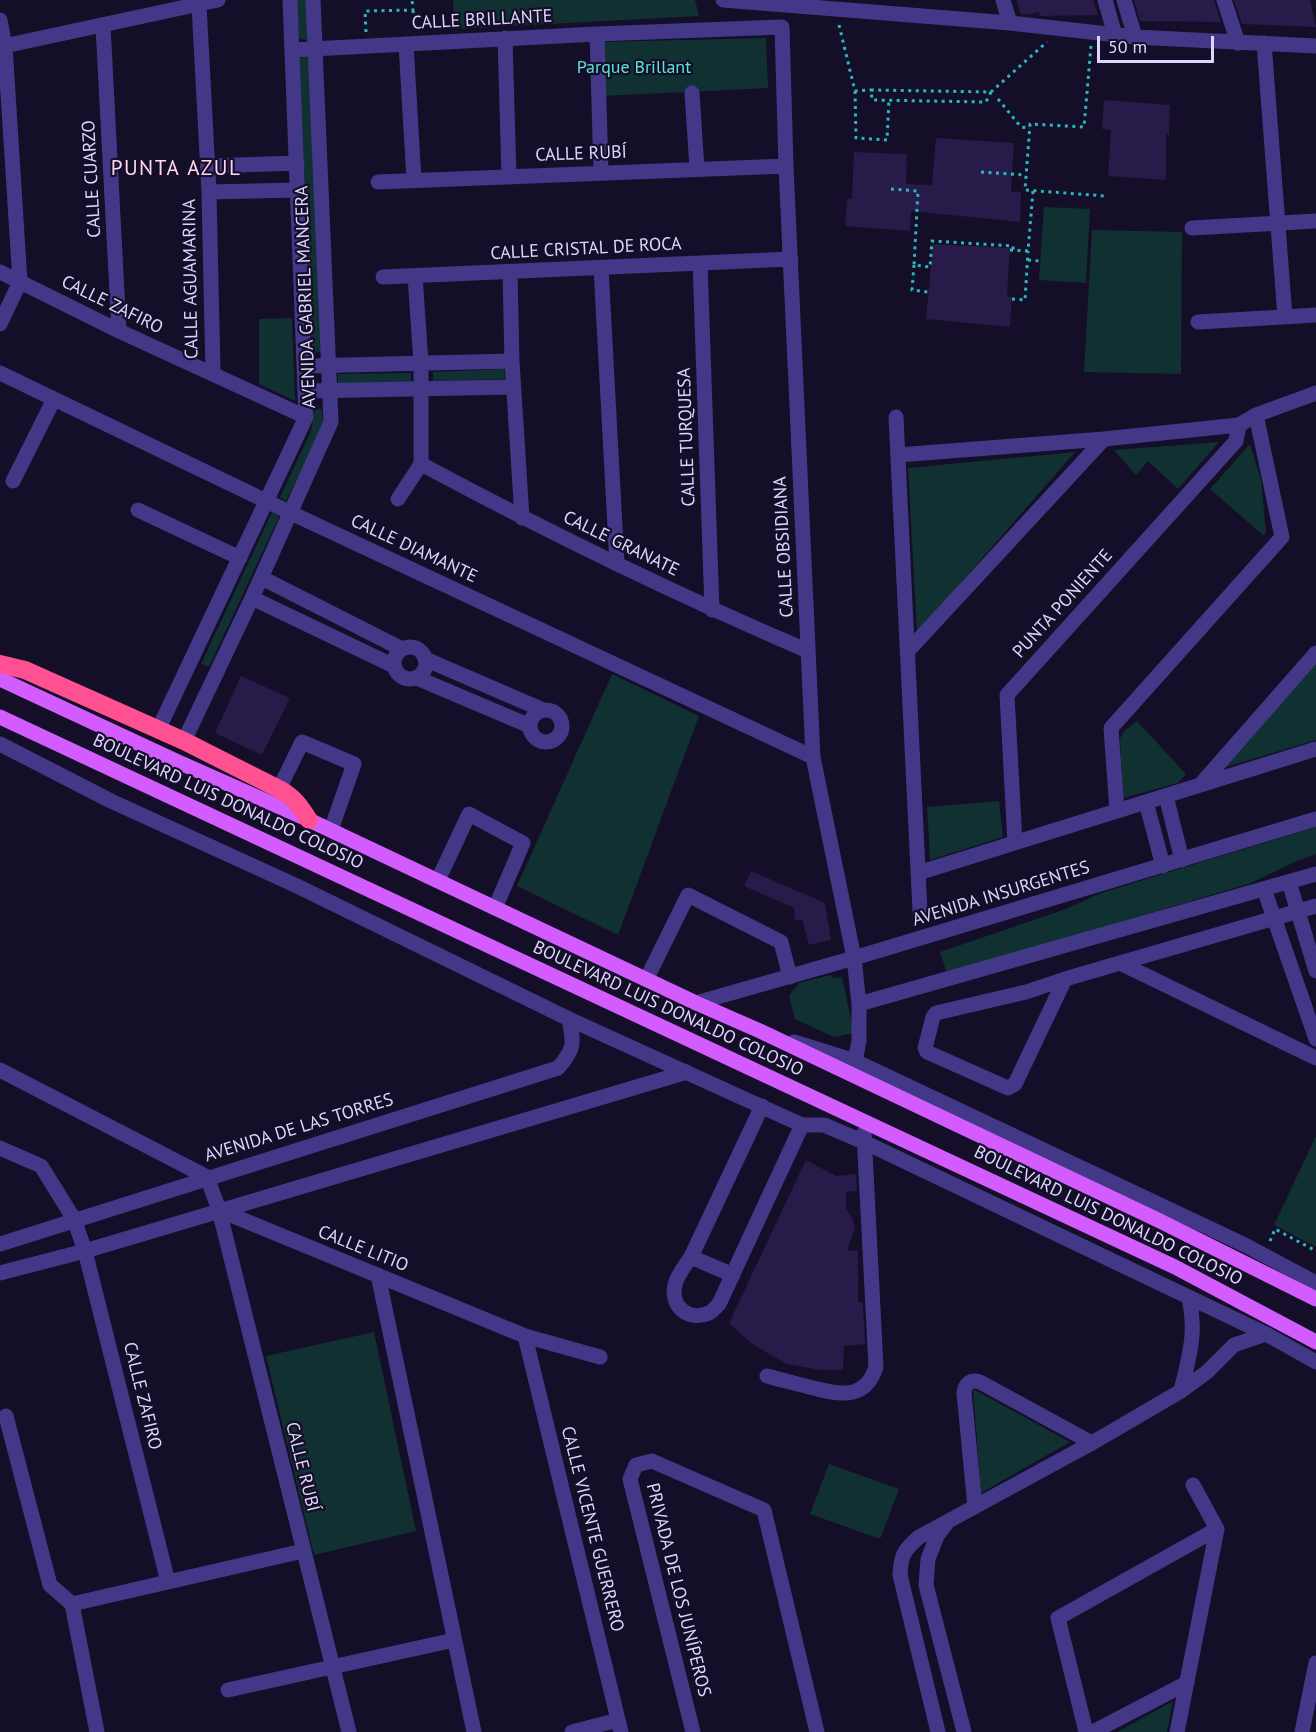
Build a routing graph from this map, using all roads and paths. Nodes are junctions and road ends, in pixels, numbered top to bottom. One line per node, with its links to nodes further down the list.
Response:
1 (218, 0): 12 (street)
2 (290, 0): 33 (street, AVENIDA GABRIEL MANCERA)
3 (313, 0): 32 (street, AVENIDA GABRIEL MANCERA)
4 (412, 0): 14 (path)
5 (723, 0): 11 (street)
6 (907, 0): 15 (street)
7 (1003, 0): 17 (street)
8 (1105, 0): 23 (street)
9 (1124, 0): 24 (street)
10 (1224, 0): 27 (street)
11 (806, 3): 13 (street)
12 (199, 4): 18 (street); 42 (street, CALLE AGUAMARINA)
13 (835, 9): 15 (street); 34 (path)
14 (413, 10): 26 (path); 29 (path)
15 (912, 15): 17 (street)
16 (0, 20): 30 (street)
17 (1010, 23): 20 (street)
18 (103, 26): 30 (street); 77 (street, CALLE CUARZO)
19 (782, 27): 22 (street, CALLE BRILLANTE); 43 (street, CALLE OBSIDIANA)
20 (1062, 29): 21 (street); 36 (path)
21 (1092, 32): 23 (street); 40 (path)
22 (597, 34): 25 (street, CALLE BRILLANTE); 46 (street)
23 (1115, 35): 24 (street)
24 (1135, 37): 27 (street)
25 (505, 38): 26 (street, CALLE BRILLANTE); 48 (street)
26 (410, 43): 29 (street, CALLE BRILLANTE); 49 (street)
27 (1238, 43): 28 (street)
28 (1264, 44): 31 (street); 57 (street)
29 (366, 45): 32 (street, CALLE BRILLANTE)
30 (3, 46): 70 (street)
31 (1316, 46)
32 (315, 48): 33 (street, CALLE BRILLANTE); 81 (street, AVENIDA GABRIEL MANCERA)
33 (293, 50): 41 (street, AVENIDA GABRIEL MANCERA)
34 (855, 90): 35 (path); 39 (path)
35 (871, 90): 36 (path); 39 (path)
36 (991, 92): 39 (path)
37 (692, 93): 44 (street)
38 (998, 99): 40 (path)
39 (889, 100)
40 (1030, 128): 47 (path)
41 (297, 163): 42 (street); 52 (street, AVENIDA GABRIEL MANCERA)
42 (208, 166): 54 (street, CALLE AGUAMARINA)
43 (786, 166): 44 (street, CALLE RUBÍ); 60 (street, CALLE OBSIDIANA)
44 (697, 170): 46 (street, CALLE RUBÍ)
45 (981, 172): 47 (path)
46 (601, 173): 48 (street, CALLE RUBÍ)
47 (1026, 175): 53 (path)
48 (509, 177): 49 (street, CALLE RUBÍ)
49 (414, 180): 50 (street, CALLE RUBÍ)
50 (378, 182)
51 (891, 189): 64 (path)
52 (298, 190): 54 (street); 80 (street, AVENIDA GABRIEL MANCERA)
53 (1033, 191): 55 (path); 59 (path)
54 (209, 192): 83 (street, CALLE AGUAMARINA)
55 (1105, 196)
56 (1316, 221): 57 (street)
57 (1278, 223): 58 (street); 74 (street)
58 (1192, 228)
59 (1029, 251): 61 (path); 64 (path)
60 (791, 260): 63 (street, CALLE CRISTAL DE ROCA); 109 (street, CALLE OBSIDIANA)
61 (1028, 260): 62 (path); 72 (path)
62 (1040, 261)
63 (700, 263): 65 (street, CALLE CRISTAL DE ROCA); 107 (street, CALLE TURQUESA)
64 (914, 265): 71 (path)
65 (601, 268): 67 (street, CALLE CRISTAL DE ROCA); 104 (street)
66 (0, 272): 70 (street, CALLE ZAFIRO)
67 (510, 272): 68 (street, CALLE CRISTAL DE ROCA); 78 (street)
68 (415, 276): 69 (street, CALLE CRISTAL DE ROCA); 79 (street)
69 (383, 277)
70 (20, 282): 76 (street); 77 (street, CALLE ZAFIRO)
71 (928, 292)
72 (1012, 299)
73 (1316, 315): 74 (street)
74 (1285, 317): 75 (street)
75 (1198, 322)
76 (0, 324)
77 (119, 331): 83 (street, CALLE ZAFIRO)
78 (512, 362): 79 (street); 84 (street)
79 (421, 363): 81 (street); 85 (street)
80 (304, 366): 81 (street); 86 (street, AVENIDA GABRIEL MANCERA)
81 (329, 366): 87 (street, AVENIDA GABRIEL MANCERA)
82 (0, 373): 89 (street, CALLE DIAMANTE)
83 (213, 373): 91 (street, CALLE ZAFIRO)
84 (513, 387): 85 (street); 102 (street)
85 (421, 389): 87 (street); 96 (street)
86 (306, 391): 87 (street); 91 (street, AVENIDA GABRIEL MANCERA)
87 (330, 391): 101 (street, AVENIDA GABRIEL MANCERA)
88 (1316, 393): 90 (street)
89 (54, 399): 97 (street); 99 (street, CALLE DIAMANTE)
90 (1256, 415): 93 (street); 131 (street)
91 (306, 417): 99 (street, AVENIDA GABRIEL MANCERA)
92 (896, 417): 95 (street)
93 (1239, 425): 94 (street); 135 (street, PUNTA PONIENTE)
94 (1104, 440): 95 (street); 110 (street)
95 (898, 455): 110 (street)
96 (421, 464): 98 (street); 102 (street, CALLE GRANATE)
97 (13, 481)
98 (398, 499)
99 (267, 500): 101 (street, CALLE DIAMANTE); 103 (street, AVENIDA GABRIEL MANCERA)
100 (138, 510): 103 (street)
101 (291, 513): 105 (street, AVENIDA GABRIEL MANCERA); 126 (street, CALLE DIAMANTE)
102 (522, 518): 104 (street, CALLE GRANATE)
103 (240, 558): 113 (street, AVENIDA GABRIEL MANCERA)
104 (616, 564): 107 (street, CALLE GRANATE)
105 (262, 578): 106 (street, AVENIDA GABRIEL MANCERA); 108 (street)
106 (252, 598): 115 (street); 116 (street, AVENIDA GABRIEL MANCERA)
107 (712, 610): 109 (street, CALLE GRANATE)
108 (402, 649): 112 (street); 115 (street)
109 (808, 651): 126 (street, CALLE OBSIDIANA)
110 (907, 652): 138 (street)
111 (1316, 653): 127 (street)
112 (425, 658): 117 (street); 119 (street)
113 (191, 662): 116 (street); 122 (street, AVENIDA GABRIEL MANCERA)
114 (0, 664): 122 (highway)
115 (394, 666): 117 (street)
116 (216, 674): 123 (street, AVENIDA GABRIEL MANCERA)
117 (417, 678): 121 (street)
118 (0, 679): 133 (main road, BOULEVARD LUIS DONALDO COLOSIO)
119 (543, 710): 121 (street); 121 (street)
120 (0, 717): 164 (main road, BOULEVARD LUIS DONALDO COLOSIO)
121 (530, 726)
122 (158, 730): 123 (highway)
123 (184, 741): 128 (highway)
124 (0, 744): 156 (street)
125 (1316, 750): 127 (street)
126 (813, 758): 148 (street, CALLE OBSIDIANA)
127 (1200, 785): 129 (street)
128 (279, 789): 133 (highway); 134 (street)
129 (1166, 796): 130 (street); 136 (street)
130 (1146, 802): 131 (street); 137 (street)
131 (1117, 811): 135 (street)
132 (1316, 819): 136 (street, AVENIDA INSURGENTES)
133 (309, 820): 134 (main road, BOULEVARD LUIS DONALDO COLOSIO)
134 (331, 830): 140 (main road, BOULEVARD LUIS DONALDO COLOSIO)
135 (1015, 843): 138 (street)
136 (1182, 860): 137 (street, AVENIDA INSURGENTES)
137 (1163, 866): 148 (street, AVENIDA INSURGENTES)
138 (918, 873): 145 (street)
139 (1316, 874): 141 (street)
140 (438, 880): 144 (main road, BOULEVARD LUIS DONALDO COLOSIO); 144 (street)
141 (1289, 882): 142 (street); 146 (street)
142 (1264, 889): 147 (street); 155 (street)
143 (1316, 906): 146 (street)
144 (495, 908): 152 (main road, BOULEVARD LUIS DONALDO COLOSIO)
145 (920, 911)
146 (1298, 911): 147 (street); 150 (street)
147 (1275, 919): 149 (street); 158 (street)
148 (855, 958): 151 (street, AVENIDA INSURGENTES); 155 (street, CALLE OBSIDIANA)
149 (1120, 963): 153 (street); 159 (street)
150 (1316, 971)
151 (790, 977): 152 (street); 154 (street, AVENIDA INSURGENTES)
152 (647, 978): 154 (main road, BOULEVARD LUIS DONALDO COLOSIO)
153 (1065, 979): 153 (street)
154 (696, 1003): 157 (main road, BOULEVARD LUIS DONALDO COLOSIO)
155 (859, 1004): 160 (street, CALLE OBSIDIANA)
156 (569, 1019): 162 (street); 168 (street, AVENIDA DE LAS TORRES)
157 (760, 1031): 160 (street); 179 (main road, BOULEVARD LUIS DONALDO COLOSIO)
158 (1316, 1039)
159 (1316, 1058)
160 (855, 1061): 177 (street)
161 (0, 1070): 168 (street)
162 (687, 1072): 163 (street); 169 (street)
163 (762, 1106): 165 (street); 173 (street)
164 (863, 1121): 166 (street); 182 (main road, BOULEVARD LUIS DONALDO COLOSIO)
165 (802, 1125): 166 (street); 176 (street)
166 (864, 1142): 178 (street); 185 (street)
167 (0, 1148): 170 (street, CALLE ZAFIRO)
168 (207, 1177): 169 (street); 170 (street, AVENIDA DE LAS TORRES)
169 (219, 1210): 172 (street); 175 (street, CALLE LITIO); 193 (street, CALLE RUBÍ)
170 (74, 1220): 171 (street, AVENIDA DE LAS TORRES); 172 (street, CALLE ZAFIRO)
171 (0, 1244)
172 (85, 1251): 174 (street); 194 (street, CALLE ZAFIRO)
173 (691, 1257): 176 (street); 176 (street)
174 (0, 1273)
175 (378, 1275): 181 (street, CALLE LITIO); 196 (street)
176 (733, 1275)
177 (1316, 1282)
178 (1189, 1298): 180 (street); 186 (street)
179 (1316, 1299)
180 (1266, 1334): 184 (street); 186 (street)
181 (525, 1336): 183 (street, CALLE LITIO); 201 (street, CALLE VICENTE GUERRERO)
182 (1316, 1342)
183 (600, 1357)
184 (1316, 1362)
185 (767, 1376)
186 (1181, 1391): 188 (street)
187 (6, 1416): 195 (street)
188 (1092, 1443): 190 (street); 190 (street)
189 (1193, 1485): 192 (street)
190 (975, 1507): 191 (street)
191 (948, 1521): 208 (street); 209 (street)
192 (1217, 1528): 199 (street); 210 (street)
193 (303, 1551): 194 (street); 198 (street, CALLE RUBÍ)
194 (168, 1582): 195 (street)
195 (72, 1604): 202 (street)
196 (454, 1640): 198 (street); 204 (street)
197 (1316, 1663): 213 (street)
198 (332, 1668): 200 (street); 203 (street, CALLE RUBÍ)
199 (1186, 1683): 211 (street); 212 (street)
200 (228, 1690)
201 (619, 1726): 205 (street)
202 (97, 1732)
203 (349, 1732)
204 (474, 1732)
205 (572, 1732)
206 (693, 1732): 207 (street, PRIVADA DE LOS JUNÍPEROS)
207 (817, 1732)
208 (938, 1732)
209 (964, 1732)
210 (1086, 1732)
211 (1093, 1732)
212 (1177, 1732)
213 (1302, 1732)

